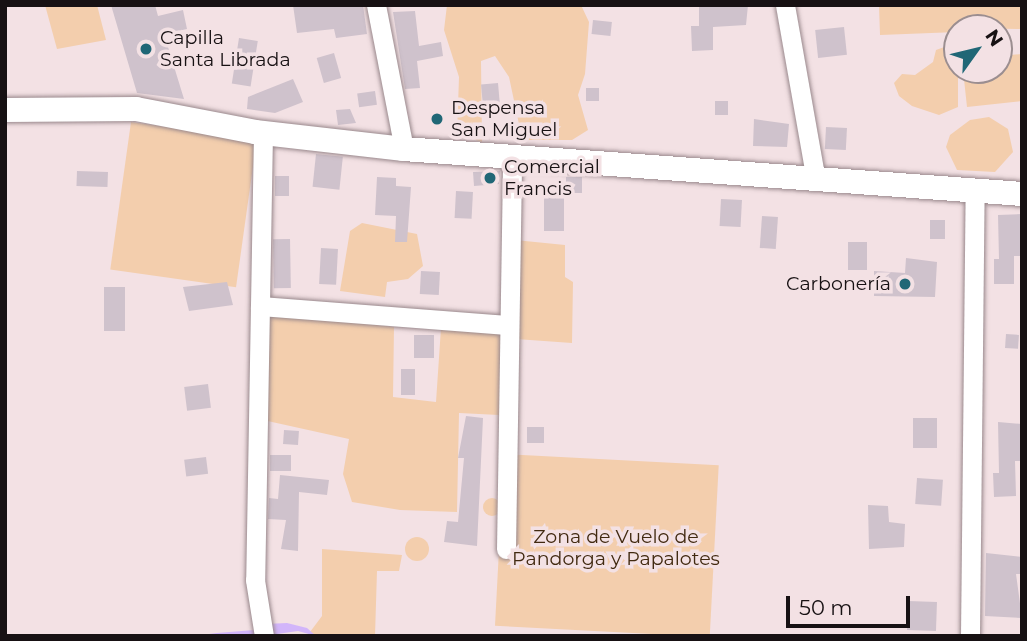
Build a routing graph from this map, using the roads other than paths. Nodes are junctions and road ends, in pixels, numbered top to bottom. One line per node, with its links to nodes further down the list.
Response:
1 (376, 5): 5 (street)
2 (785, 5): 7 (street)
3 (5, 110): 4 (main road)
4 (263, 133): 5 (main road); 10 (street)
5 (404, 149): 6 (main road)
6 (512, 156): 7 (main road); 11 (street)
7 (816, 176): 8 (main road)
8 (975, 189): 9 (main road); 14 (street)
9 (1022, 194)
10 (260, 306): 11 (street); 13 (street)
11 (507, 326): 12 (street)
12 (506, 549)
13 (262, 627)
14 (970, 636)

